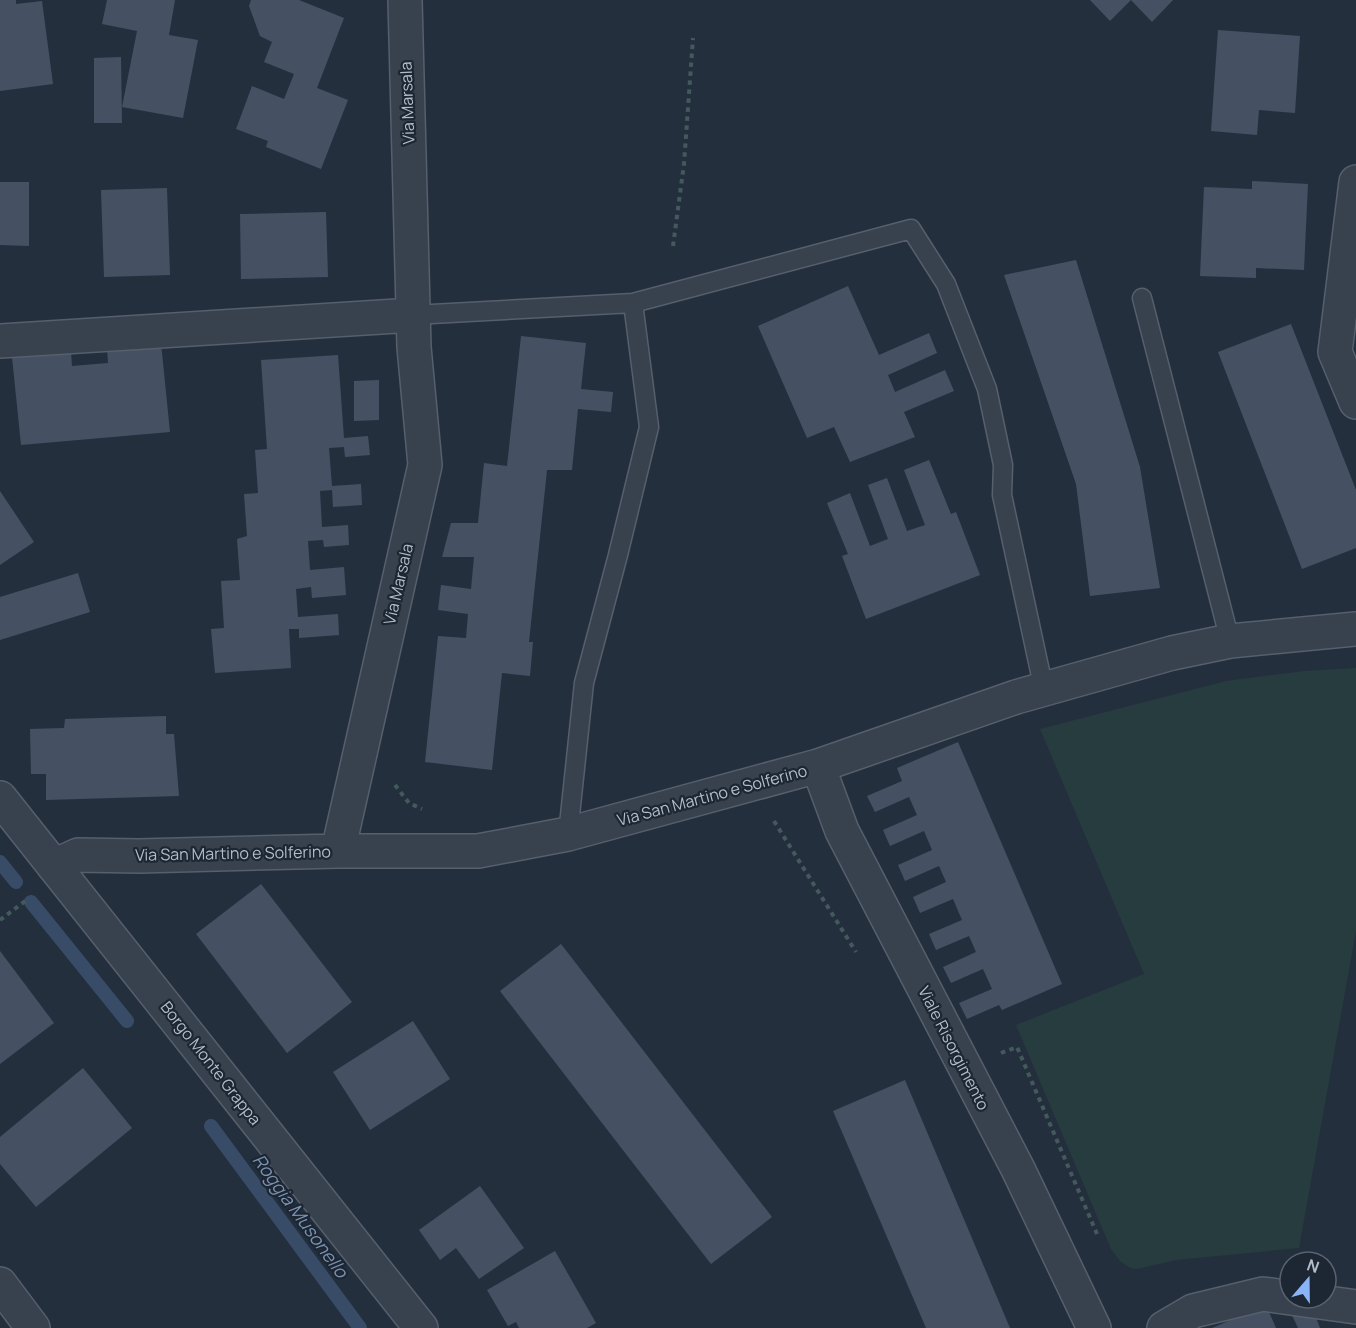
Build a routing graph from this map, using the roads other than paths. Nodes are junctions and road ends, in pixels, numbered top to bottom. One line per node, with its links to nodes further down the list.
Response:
1 (405, 0): 5 (street, Via Marsala)
2 (1356, 182): 7 (street)
3 (1142, 298): 9 (lane)
4 (633, 303): 5 (lane); 10 (lane); 13 (lane)
5 (413, 315): 6 (street); 14 (street, Via Marsala)
6 (0, 341)
7 (1356, 402)
8 (1356, 629): 9 (street, Via San Martino e Solferino)
9 (1230, 641): 10 (street, Via San Martino e Solferino)
10 (1044, 690): 11 (street, Via San Martino e Solferino)
11 (818, 766): 13 (street, Via San Martino e Solferino); 20 (street, Viale Risorgimento)
12 (0, 798): 15 (street, Borgo Monte Grappa)
13 (568, 834): 14 (street, Via San Martino e Solferino)
14 (338, 850): 15 (street, Via San Martino e Solferino)
15 (54, 866): 19 (street, Borgo Monte Grappa)
16 (0, 1284): 18 (street)
17 (1356, 1307): 21 (street)
18 (33, 1328)
19 (421, 1328)
20 (1094, 1328)
21 (1164, 1328)

